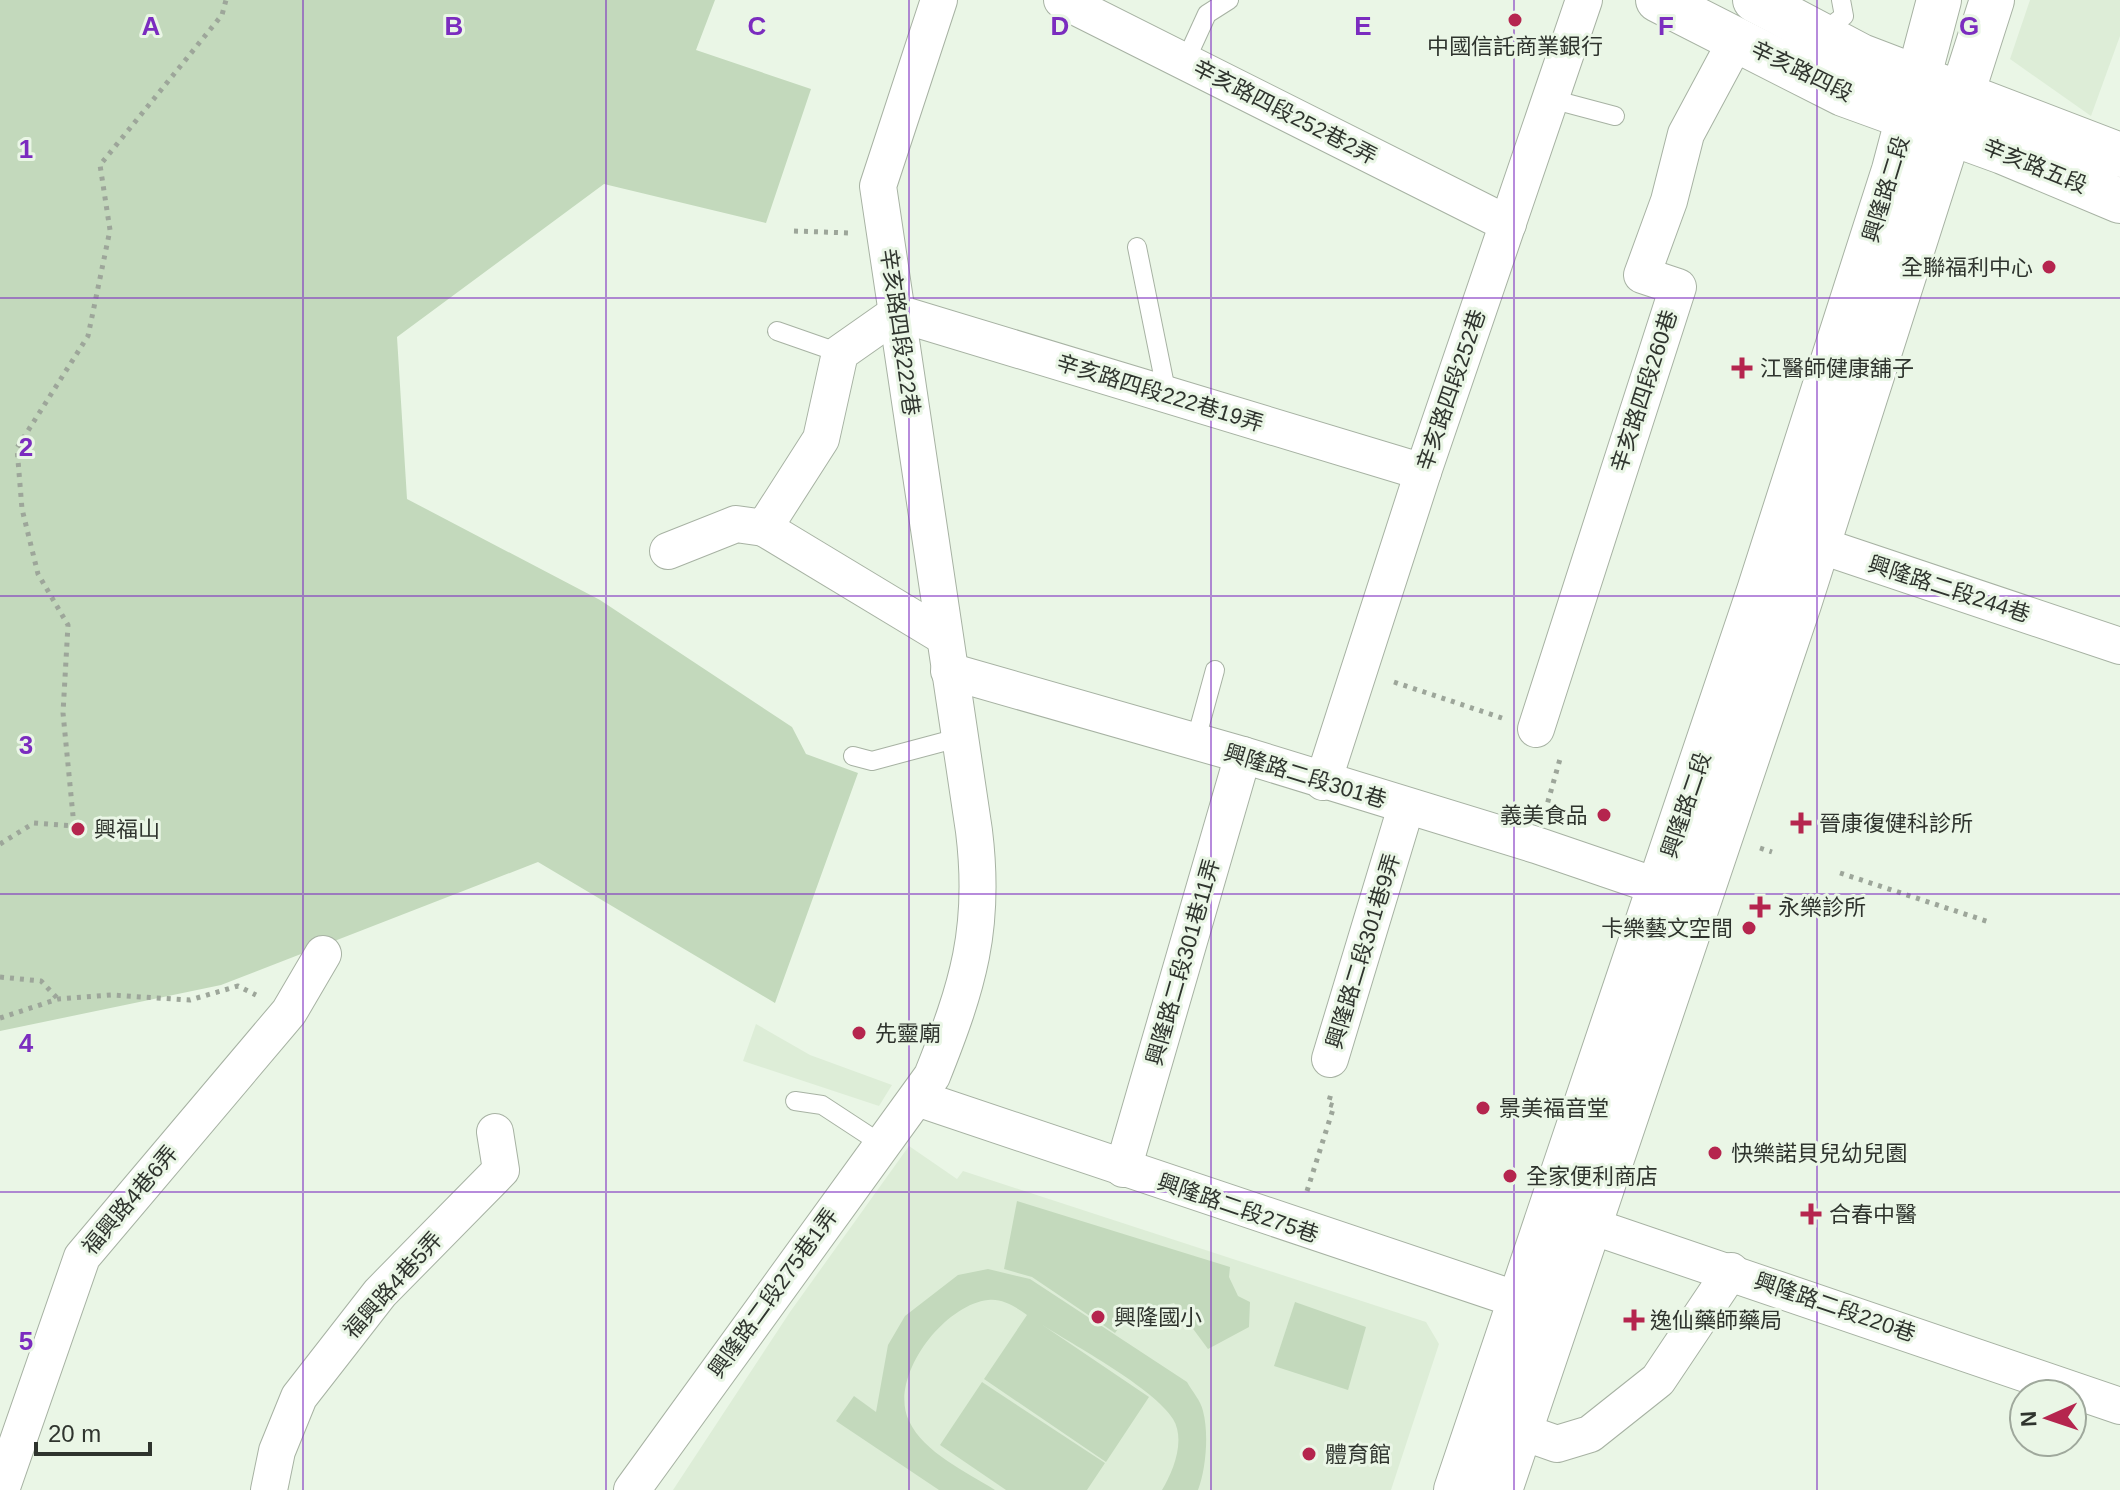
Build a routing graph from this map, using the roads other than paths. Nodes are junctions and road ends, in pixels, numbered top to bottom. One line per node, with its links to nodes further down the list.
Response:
1 (939, 0): 20 (street, 辛亥路四段222巷)
2 (1062, 0): 11 (street, 辛亥路四段252巷2弄)
3 (1229, 0): 11 (lane)
4 (1584, 0): 13 (street, 辛亥路四段252巷)
5 (1658, 0): 10 (main road, 辛亥路四段)
6 (1755, 0): 9 (main road, 辛亥路四段)
7 (1939, 0): 12 (main road, 興隆路二段)
8 (1992, 0): 14 (main road, 興隆路二段)
9 (1831, 17): 12 (main road, 辛亥路四段)
10 (1737, 39): 12 (main road, 辛亥路四段); 32 (street, 辛亥路四段260巷)
11 (1185, 62): 18 (street, 辛亥路四段252巷2弄)
12 (1913, 97): 14 (main road, 辛亥路四段); 26 (main road, 興隆路二段)
13 (1551, 99): 15 (lane); 18 (street, 辛亥路四段252巷)
14 (1956, 113): 16 (main road, 辛亥路五段); 17 (main road, 辛亥路五段); 26 (main road, 興隆路二段)
15 (1615, 116)
16 (2120, 155)
17 (2120, 201)
18 (1508, 224): 24 (street, 辛亥路四段252巷)
19 (1137, 247): 23 (lane)
20 (897, 313): 22 (street); 23 (street, 辛亥路四段222巷19弄); 28 (street, 辛亥路四段222巷)
21 (777, 331): 22 (lane)
22 (840, 353): 25 (street)
23 (1167, 395): 24 (street, 辛亥路四段222巷19弄)
24 (1423, 472): 37 (street, 辛亥路四段252巷)
25 (764, 528): 27 (street); 28 (street)
26 (1798, 538): 29 (street, 興隆路二段244巷); 39 (main road, 興隆路二段); 48 (main road, 興隆路二段)
27 (668, 551)
28 (943, 636): 31 (street, 辛亥路四段222巷)
29 (2120, 646)
30 (1215, 670): 34 (lane)
31 (949, 671): 33 (street, 辛亥路四段222巷); 34 (street, 興隆路二段301巷)
32 (1536, 729)
33 (958, 738): 36 (lane); 42 (street, 興隆路二段275巷1弄)
34 (1195, 743): 35 (street, 興隆路二段301巷)
35 (1243, 755): 37 (street, 興隆路二段301巷); 46 (street, 興隆路二段301巷11弄)
36 (853, 756)
37 (1323, 782): 38 (street, 興隆路二段301巷)
38 (1406, 807): 39 (street, 興隆路二段301巷); 41 (street, 興隆路二段301巷9弄)
39 (1659, 887): 47 (main road, 興隆路二段)
40 (323, 954): 54 (street, 福興路4巷6弄)
41 (1330, 1059)
42 (917, 1098): 45 (street, 興隆路二段275巷1弄); 46 (street, 興隆路二段275巷)
43 (795, 1101): 45 (lane)
44 (495, 1132): 55 (street, 福興路4巷5弄)
45 (880, 1143): 56 (street, 興隆路二段275巷1弄)
46 (1123, 1169): 50 (street, 興隆路二段275巷)
47 (1549, 1212): 48 (street, 興隆路二段220巷); 50 (main road, 興隆路二段)
48 (1590, 1225): 49 (street, 興隆路二段220巷); 51 (main road, 興隆路二段)
49 (1731, 1271): 52 (street, 興隆路二段220巷); 53 (street)
50 (1519, 1300): 51 (street, 興隆路二段275巷); 57 (main road, 興隆路二段)
51 (1560, 1314): 53 (main road, 興隆路二段)
52 (2120, 1406)
53 (1520, 1431): 58 (main road, 興隆路二段)
54 (1, 1484)
55 (269, 1490)
56 (632, 1490)
57 (1456, 1490)
58 (1500, 1490)

